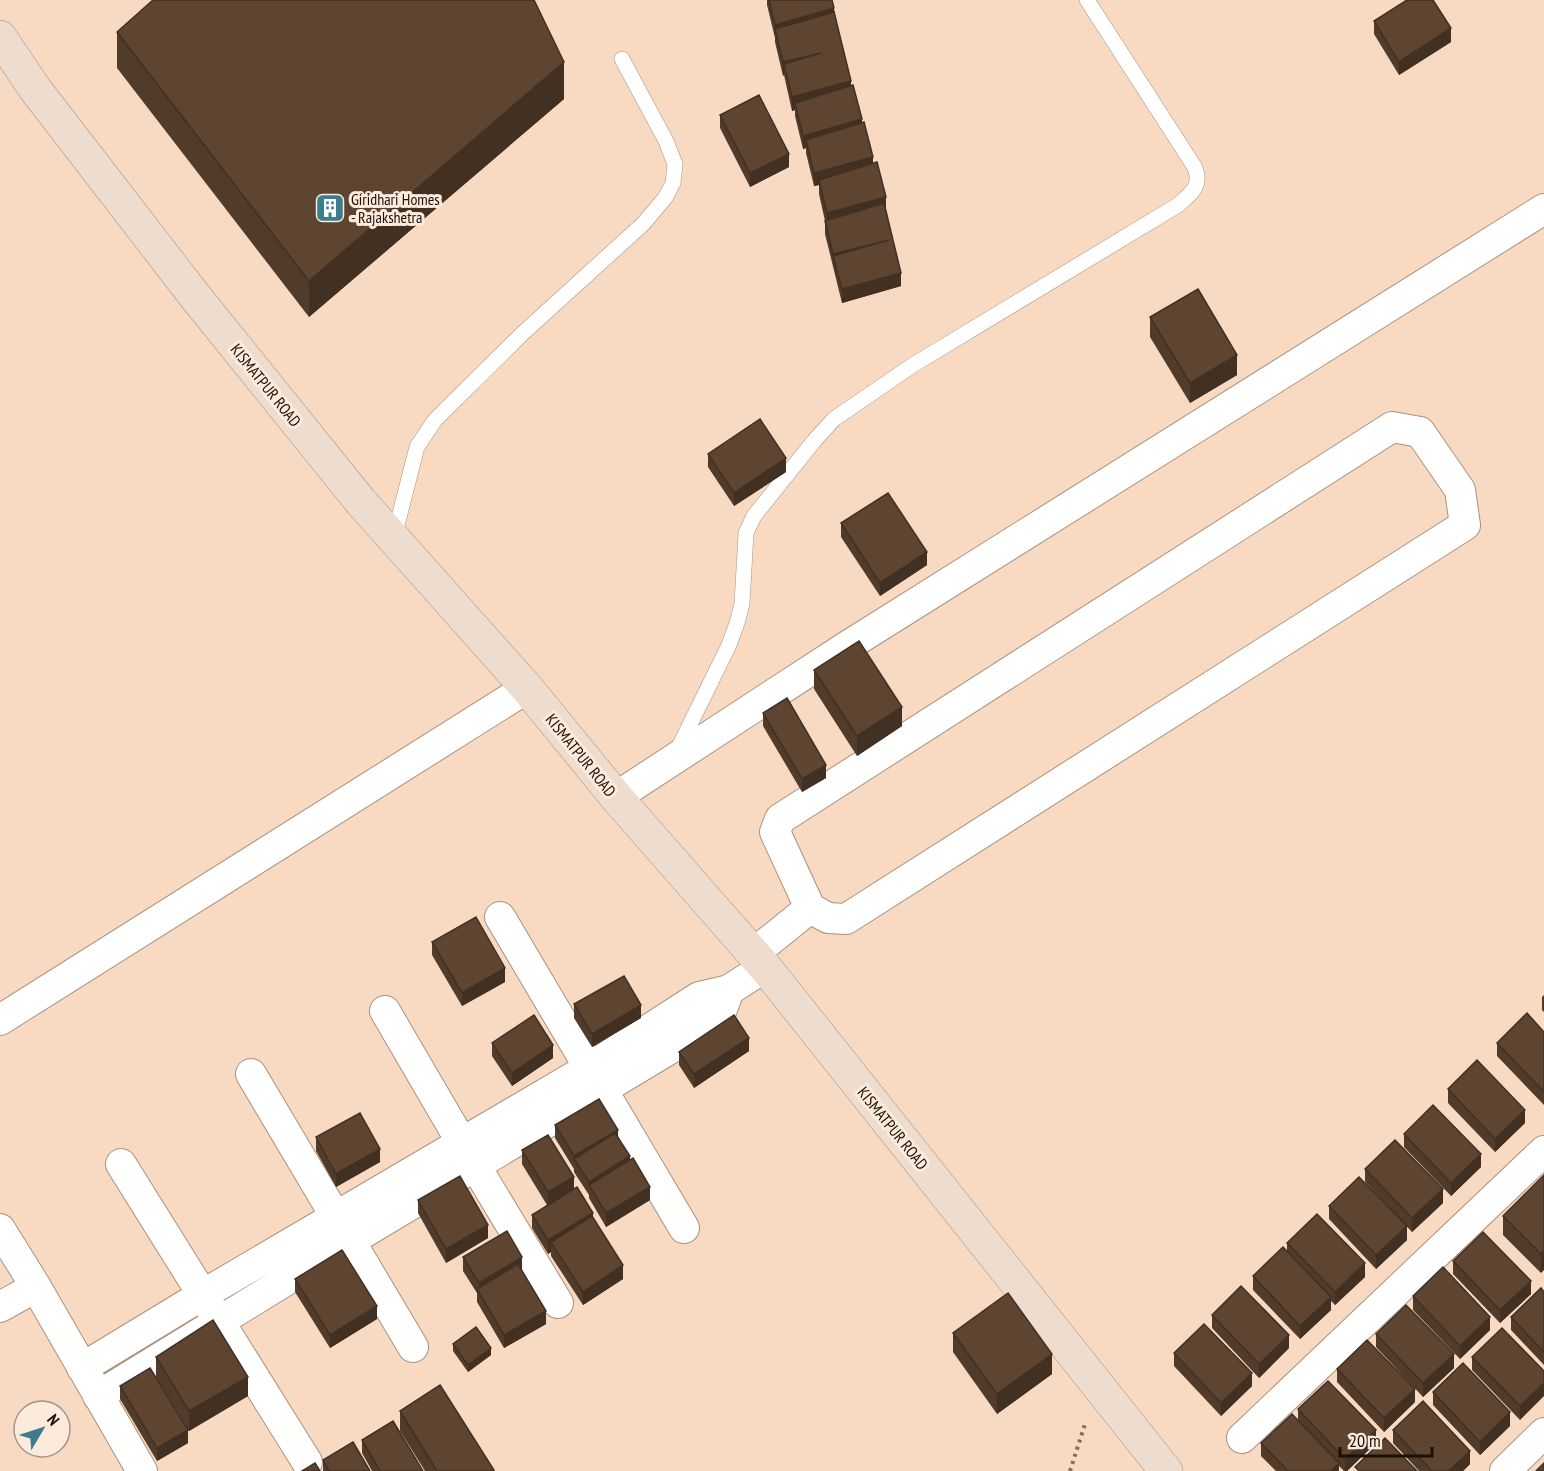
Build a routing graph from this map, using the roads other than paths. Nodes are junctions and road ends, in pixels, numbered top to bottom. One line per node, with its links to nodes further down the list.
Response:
1 (1087, 0): 7 (lane)
2 (0, 37): 5 (street, KISMATPUR ROAD)
3 (622, 59): 5 (lane)
4 (1544, 209): 7 (street)
5 (393, 540): 6 (street, KISMATPUR ROAD)
6 (527, 688): 8 (street, KISMATPUR ROAD); 13 (street)
7 (672, 761): 8 (street)
8 (616, 797): 11 (street, KISMATPUR ROAD)
9 (810, 908): 9 (street); 11 (street)
10 (500, 917): 15 (street)
11 (759, 961): 15 (street); 34 (street, KISMATPUR ROAD)
12 (385, 1011): 17 (street)
13 (0, 1020)
14 (251, 1074): 21 (street)
15 (595, 1079): 17 (street); 19 (street)
16 (1544, 1151): 31 (street)
17 (469, 1155): 21 (street); 24 (street)
18 (121, 1164): 23 (street)
19 (684, 1228)
20 (0, 1229): 22 (street)
21 (343, 1229): 23 (street); 26 (street); 27 (street)
22 (36, 1287): 25 (street); 28 (street)
23 (204, 1294): 26 (street); 28 (street)
24 (558, 1303)
25 (0, 1307)
26 (220, 1321): 29 (street); 32 (street)
27 (413, 1347)
28 (82, 1368): 29 (street)
29 (98, 1396): 33 (street)
30 (1544, 1433): 35 (street)
31 (1242, 1438)
32 (307, 1462)
33 (142, 1471)
34 (1167, 1471)
35 (1506, 1471)

